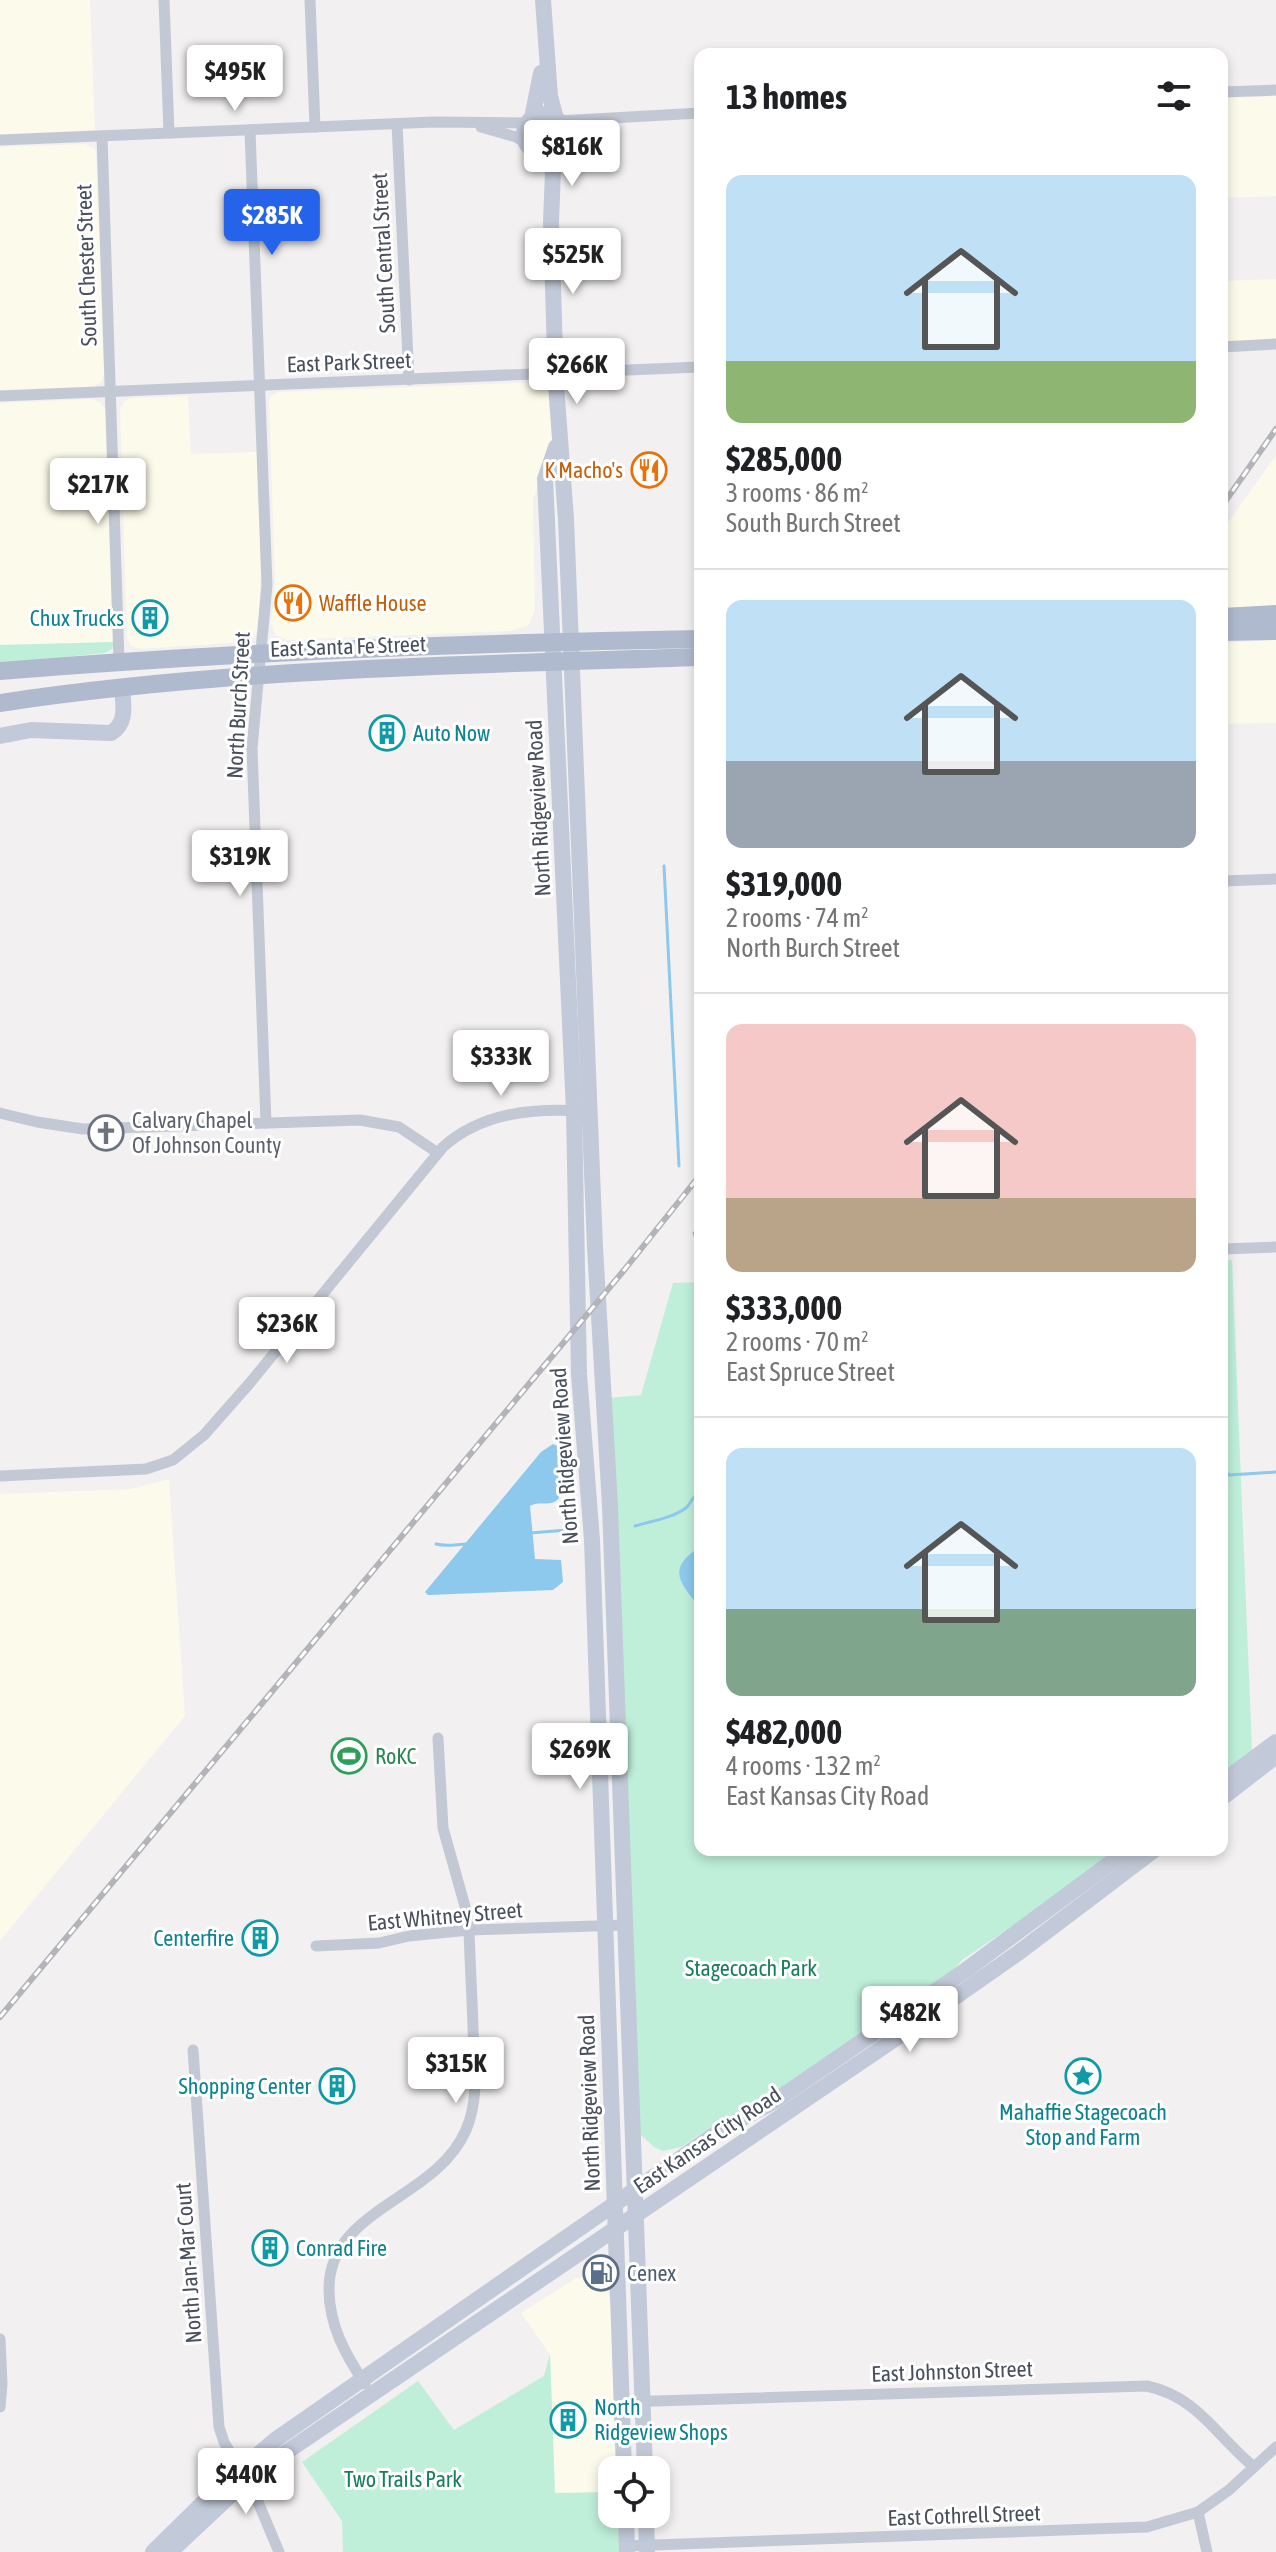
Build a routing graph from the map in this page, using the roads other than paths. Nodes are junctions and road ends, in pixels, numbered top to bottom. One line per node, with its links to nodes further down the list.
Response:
1 (164, 0): 15 (street)
2 (310, 0): 13 (street)
3 (543, 0): 4 (main road)
4 (545, 44): 9 (main road); 10 (main road)
5 (1276, 90): 6 (street)
6 (1228, 92)
7 (694, 113): 8 (street)
8 (624, 117): 10 (street); 18 (street)
9 (530, 120): 10 (main road); 12 (street); 19 (main road)
10 (557, 120): 18 (main road)
11 (397, 124): 12 (street); 13 (street); 25 (street, South Central Street)
12 (469, 124): 19 (street)
13 (315, 127): 14 (street)
14 (250, 130): 15 (street); 26 (street, North Burch Street)
15 (169, 133): 16 (street)
16 (102, 136): 17 (street); 27 (street, South Chester Street)
17 (0, 140)
18 (559, 145): 19 (main road); 20 (main road)
19 (528, 146): 20 (main road)
20 (551, 222): 24 (main road, North Ridgeview Road)
21 (1276, 344): 22 (street)
22 (1228, 347)
23 (694, 367): 24 (street, East Park Street)
24 (556, 372): 25 (street, East Park Street); 29 (main road, North Ridgeview Road)
25 (409, 380): 26 (street, East Park Street)
26 (260, 386): 27 (street, East Park Street); 36 (street, North Burch Street)
27 (110, 391): 28 (street, East Park Street); 39 (street, South Chester Street)
28 (0, 396)
29 (558, 441): 35 (main road, North Ridgeview Road); 35 (main road, North Ridgeview Road)
30 (1276, 614): 31 (main road)
31 (1228, 617)
32 (1276, 631): 33 (main road)
33 (1228, 632)
34 (694, 639): 35 (main road, East Santa Fe Street)
35 (560, 643): 36 (main road, East Santa Fe Street); 40 (main road, North Ridgeview Road)
36 (260, 654): 37 (main road, East Santa Fe Street); 42 (street, North Burch Street)
37 (189, 657): 39 (main road, East Santa Fe Street); 43 (main road)
38 (694, 657): 40 (main road, East Santa Fe Street)
39 (119, 661): 41 (main road, East Santa Fe Street); 44 (main road)
40 (562, 662): 42 (main road, East Santa Fe Street); 49 (main road, North Ridgeview Road)
41 (0, 671)
42 (258, 674): 43 (main road, East Santa Fe Street); 51 (street, North Burch Street)
43 (122, 687): 44 (main road, East Santa Fe Street); 46 (main road)
44 (54, 695): 45 (main road, East Santa Fe Street)
45 (0, 703)
46 (0, 736)
47 (1276, 879): 48 (street)
48 (1228, 881)
49 (581, 1112): 52 (street); 63 (main road, North Ridgeview Road); 64 (main road, North Ridgeview Road)
50 (0, 1113): 51 (street)
51 (266, 1123): 52 (street)
52 (438, 1153): 55 (street)
53 (1276, 1247): 54 (street)
54 (1228, 1249)
55 (0, 1476)
56 (438, 1738): 65 (street)
57 (1276, 1742): 59 (main road)
58 (1276, 1756): 60 (main road)
59 (1228, 1778)
60 (1228, 1793)
61 (1120, 1856): 68 (main road, East Kansas City Road)
62 (1146, 1856): 70 (main road, East Kansas City Road)
63 (626, 1925): 64 (street, East Whitney Street); 68 (main road, North Ridgeview Road)
64 (604, 1926): 65 (street, East Whitney Street); 69 (main road, North Ridgeview Road)
65 (469, 1930): 66 (street, East Whitney Street); 73 (street)
66 (316, 1946)
67 (193, 2050): 81 (street, North Jan-Mar Court)
68 (634, 2189): 69 (main road, East Kansas City Road); 70 (main road, North Ridgeview Road)
69 (614, 2202): 71 (main road, North Ridgeview Road); 73 (main road, East Kansas City Road)
70 (635, 2214): 71 (main road, East Kansas City Road); 74 (main road, North Ridgeview Road)
71 (616, 2228): 73 (main road, East Kansas City Road); 75 (main road, North Ridgeview Road)
72 (0, 2339): 76 (street)
73 (366, 2387): 81 (main road, East Kansas City Road)
74 (643, 2401): 75 (street, East Johnston Street); 79 (main road, North Ridgeview Road); 80 (street, East Johnston Street)
75 (622, 2402): 78 (main road, North Ridgeview Road)
76 (0, 2407)
77 (1276, 2447): 80 (street, East Cothrell Street)
78 (624, 2456)
79 (645, 2456)
80 (1254, 2467): 82 (street, East Cothrell Street)
81 (243, 2474): 87 (main road, East Kansas City Road); 88 (main road, East Kansas City Road); 89 (street, North Jan-Mar Court)
82 (1198, 2512): 86 (street, East Cothrell Street); 90 (street)
83 (626, 2528): 85 (main road)
84 (646, 2528): 86 (main road)
85 (627, 2549): 86 (street, East Cothrell Street)
86 (647, 2549)
87 (153, 2552)
88 (170, 2552)
89 (279, 2552)
90 (1207, 2552)

